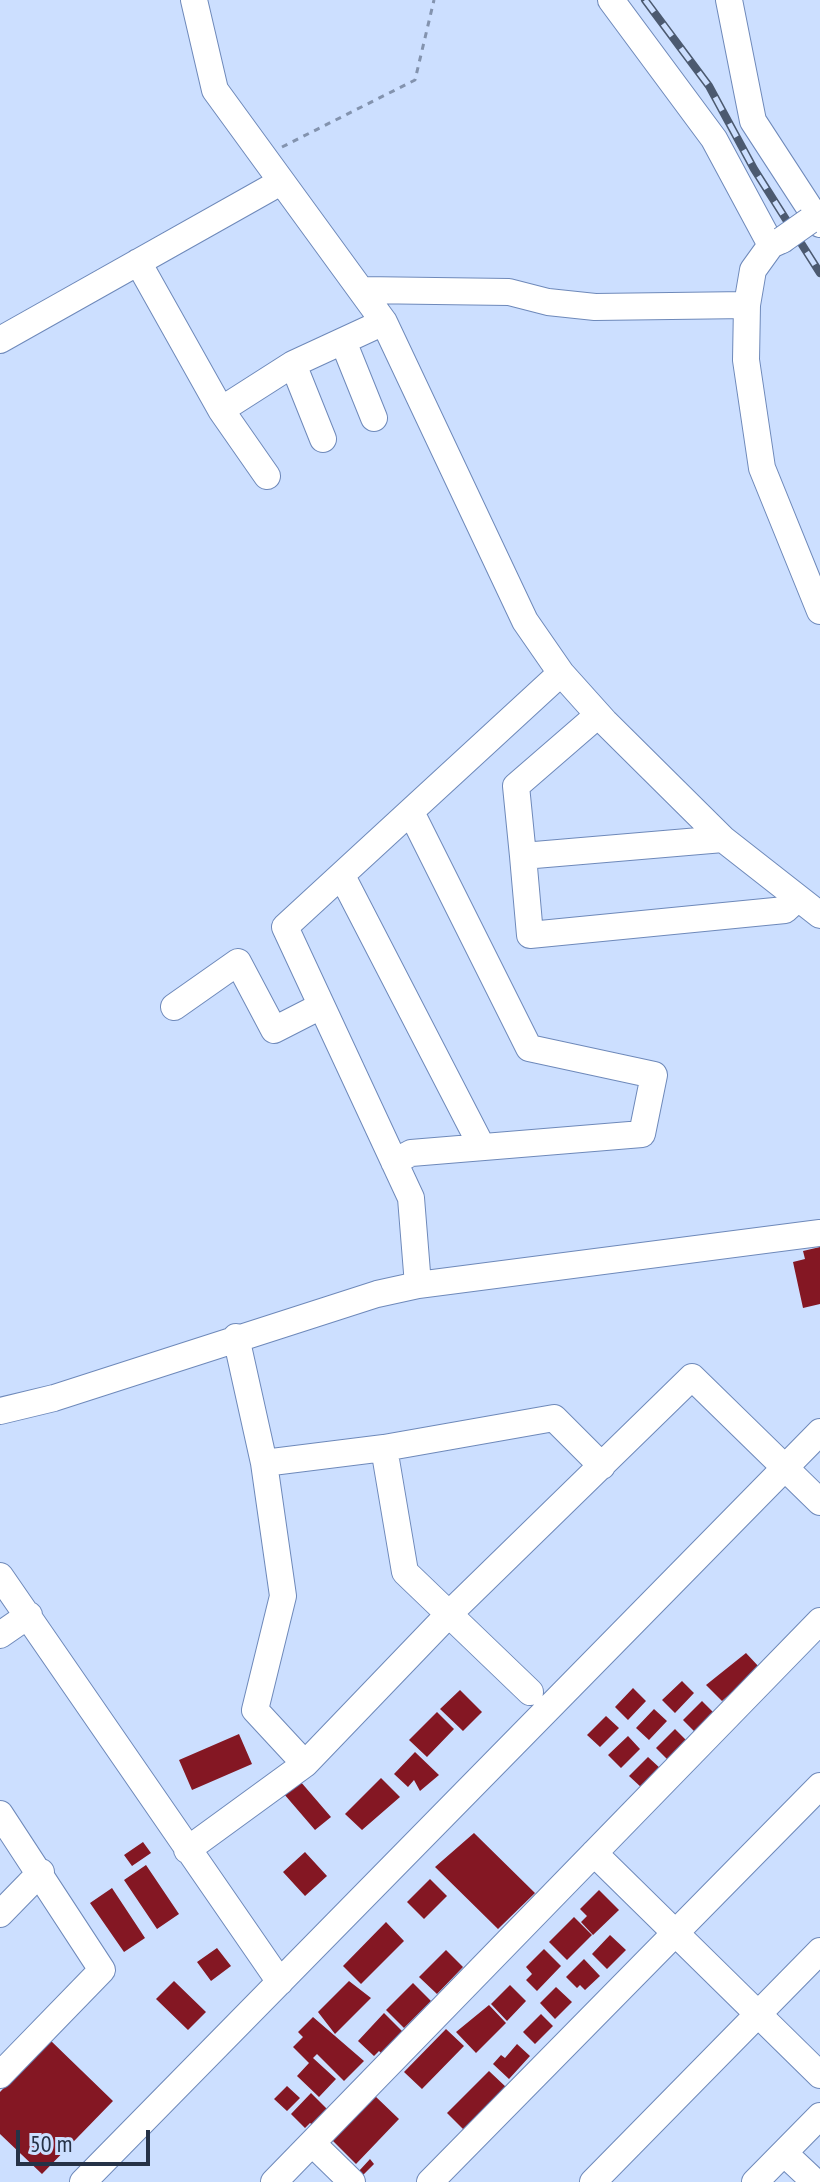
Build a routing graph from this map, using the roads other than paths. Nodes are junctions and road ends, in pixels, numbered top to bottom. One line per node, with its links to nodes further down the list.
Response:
1 (194, 0): 4 (street)
2 (611, 0): 6 (street)
3 (729, 0): 5 (street)
4 (279, 183): 7 (street); 8 (street)
5 (815, 221): 6 (street, bridge)
6 (776, 242): 9 (street)
7 (138, 262): 11 (street); 14 (street)
8 (362, 290): 9 (street); 10 (street)
9 (747, 305): 18 (street)
10 (384, 322): 12 (street); 19 (street)
11 (0, 340)
12 (343, 341): 13 (street); 15 (street)
13 (293, 364): 14 (street); 16 (street)
14 (221, 410): 17 (street)
15 (374, 418)
16 (323, 439)
17 (267, 476)
18 (820, 611)
19 (561, 673): 20 (street); 21 (street)
20 (598, 715): 22 (street); 23 (street)
21 (411, 812): 24 (street); 29 (street)
22 (723, 839): 23 (street); 25 (street)
23 (523, 856): 25 (street)
24 (342, 876): 27 (street); 29 (street)
25 (798, 898): 26 (street)
26 (820, 915)
27 (321, 1006): 28 (street); 30 (street)
28 (174, 1007)
29 (482, 1147): 30 (street)
30 (394, 1162): 32 (street)
31 (820, 1233): 32 (street)
32 (418, 1285): 33 (street)
33 (236, 1337): 34 (street); 37 (street)
34 (0, 1411)
35 (820, 1432): 39 (street)
36 (384, 1448): 37 (street); 38 (street); 42 (street)
37 (264, 1463): 47 (street)
38 (602, 1466): 39 (street); 42 (street)
39 (785, 1468): 40 (street); 56 (street)
40 (820, 1502)
41 (0, 1576): 43 (street)
42 (449, 1614): 46 (street); 47 (street)
43 (29, 1615): 45 (street); 50 (street)
44 (820, 1621): 51 (street)
45 (0, 1635)
46 (530, 1692)
47 (305, 1764): 50 (street)
48 (820, 1786): 54 (street)
49 (0, 1814): 52 (street)
50 (187, 1850): 56 (street)
51 (594, 1853): 54 (street); 61 (street)
52 (41, 1872): 53 (street); 58 (street)
53 (0, 1914)
54 (674, 1935): 57 (street); 66 (street)
55 (820, 1951): 57 (street)
56 (280, 1982): 63 (street)
57 (757, 2014): 59 (street); 67 (street)
58 (0, 2075)
59 (820, 2075)
60 (820, 2116): 62 (street)
61 (312, 2143): 64 (street); 65 (street)
62 (784, 2153): 68 (street); 69 (street)
63 (83, 2182)
64 (274, 2182)
65 (352, 2182)
66 (430, 2182)
67 (593, 2182)
68 (755, 2182)
69 (815, 2182)

